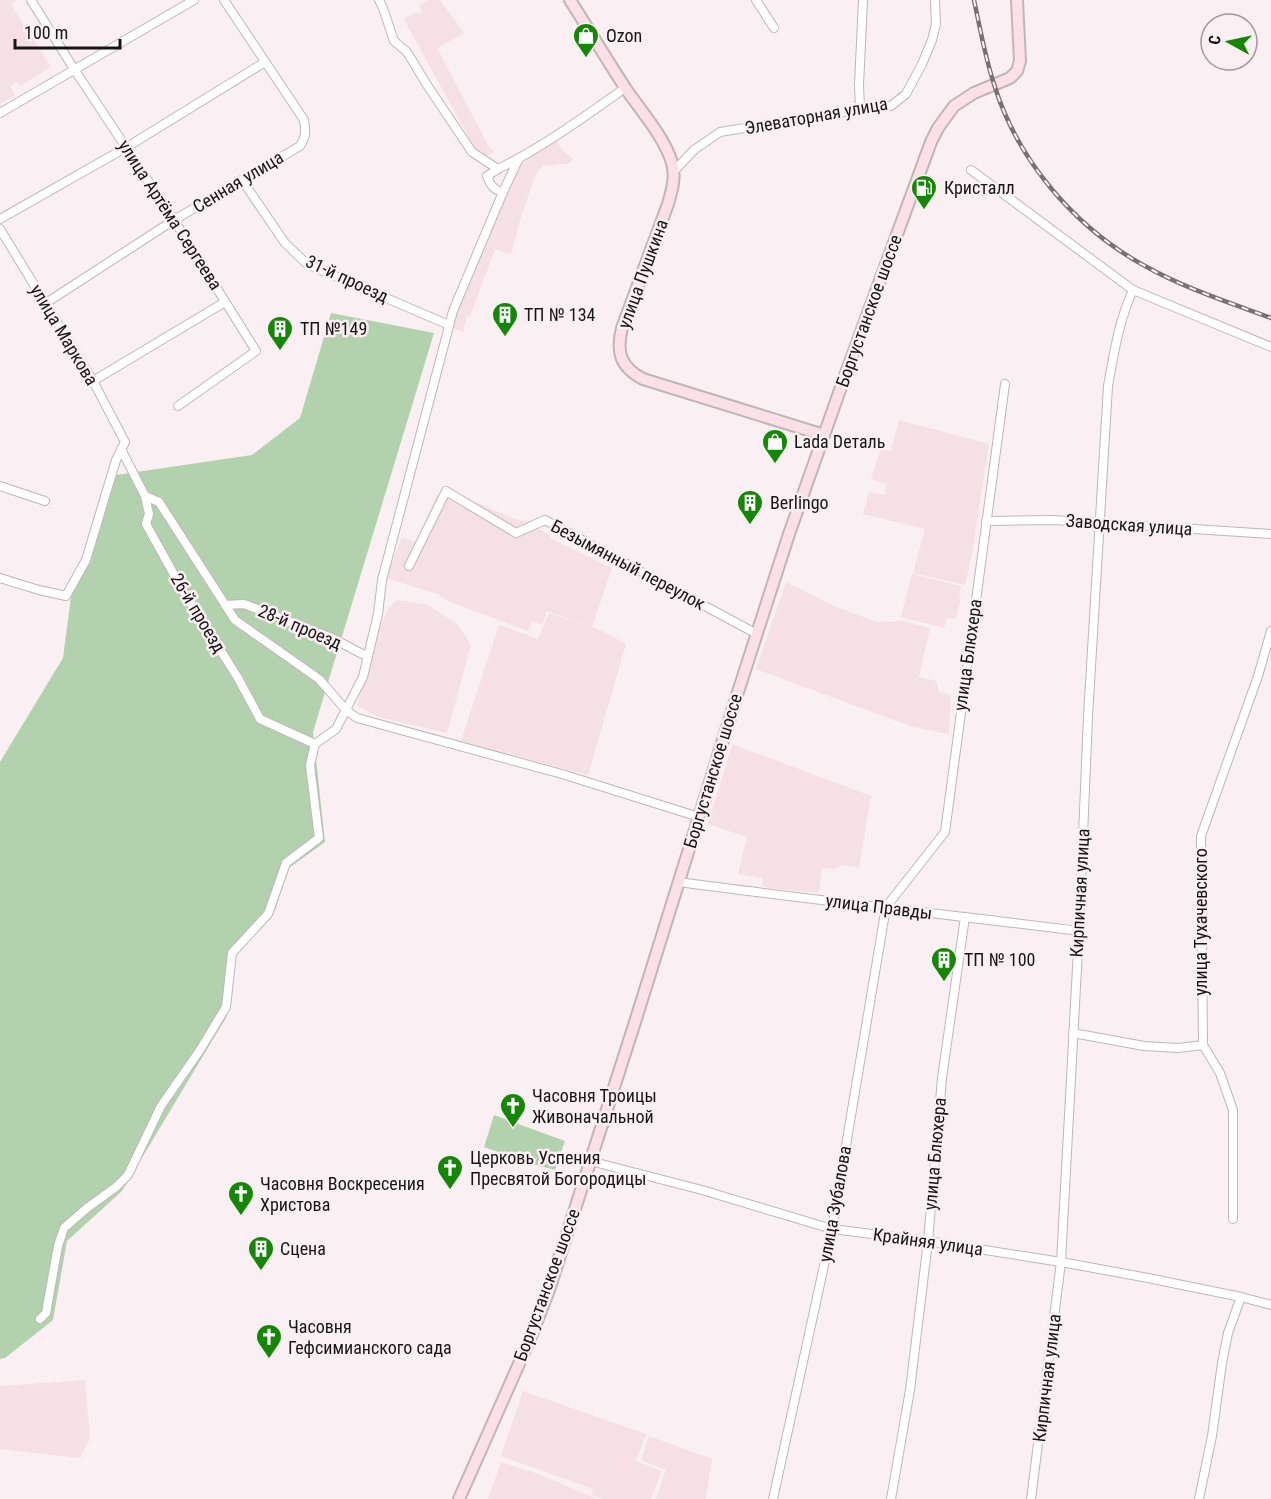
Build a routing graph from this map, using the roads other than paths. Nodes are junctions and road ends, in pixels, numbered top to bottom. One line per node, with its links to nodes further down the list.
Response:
1 (31, 0): 12 (street, улица Артёма Сергеева)
2 (194, 0): 12 (street)
3 (224, 0): 11 (street)
4 (379, 0): 18 (street)
5 (570, 0): 13 (street)
6 (756, 0): 10 (street)
7 (863, 0): 14 (street)
8 (935, 0): 14 (street, Элеваторная улица)
9 (1017, 0): 34 (street, Боргустанское шоссе)
10 (774, 28)
11 (265, 62): 16 (street); 21 (street, Сенная улица)
12 (74, 69): 15 (street); 16 (street, улица Артёма Сергеева)
13 (625, 88): 17 (street); 20 (street)
14 (860, 109): 20 (street, Элеваторная улица)
15 (0, 113)
16 (127, 147): 23 (street); 24 (street, улица Артёма Сергеева)
17 (519, 158): 18 (street); 22 (street)
18 (498, 169): 22 (street)
19 (971, 170): 26 (street)
20 (674, 171): 34 (street, улица Пушкина)
21 (242, 180): 24 (street, Сенная улица); 29 (street, 31-й проезд)
22 (503, 192): 29 (street)
23 (0, 219)
24 (174, 220): 27 (street, улица Артёма Сергеева); 28 (street, Сенная улица)
25 (0, 229): 28 (street, улица Маркова)
26 (1133, 290): 30 (street); 40 (street, Кирпичная улица)
27 (225, 302): 31 (street); 33 (street, улица Артёма Сергеева)
28 (46, 303): 31 (street, улица Маркова)
29 (449, 325): 47 (street)
30 (1271, 347)
31 (93, 381): 35 (street, улица Маркова)
32 (1005, 384): 39 (street, улица Блюхера)
33 (178, 406)
34 (824, 435): 46 (street, Боргустанское шоссе)
35 (123, 446): 37 (street, 26-й проезд); 43 (street)
36 (0, 486): 38 (street)
37 (145, 496): 44 (street); 49 (street, 26-й проезд)
38 (45, 501)
39 (986, 521): 40 (street, Заводская улица); 52 (street, улица Блюхера)
40 (1099, 523): 41 (street, Заводская улица); 54 (street, Кирпичная улица)
41 (1271, 534)
42 (409, 566): 46 (street, Безымянный переулок)
43 (0, 578)
44 (225, 605): 47 (street, 28-й проезд); 48 (street)
45 (1271, 631): 56 (street, улица Тухачевского)
46 (757, 634): 50 (street, Боргустанское шоссе)
47 (368, 657): 48 (street)
48 (346, 710): 49 (street); 50 (street)
49 (315, 744): 64 (street)
50 (699, 817): 51 (street, Боргустанское шоссе)
51 (678, 882): 52 (street, улица Правды); 57 (street, Боргустанское шоссе)
52 (886, 907): 53 (street, улица Правды); 59 (street, улица Зубалова)
53 (965, 917): 54 (street, улица Правды); 60 (street, улица Блюхера)
54 (1079, 931): 55 (street, Кирпичная улица)
55 (1073, 1033): 56 (street); 61 (street, Кирпичная улица)
56 (1203, 1046): 58 (street)
57 (590, 1161): 59 (street, Крайняя улица); 65 (street, Боргустанское шоссе)
58 (1233, 1219)
59 (832, 1229): 60 (street, Крайняя улица); 66 (street, улица Зубалова)
60 (928, 1241): 61 (street, Крайняя улица); 67 (street, улица Блюхера)
61 (1061, 1262): 62 (street, Крайняя улица); 68 (street, Кирпичная улица)
62 (1241, 1297): 63 (street, Крайняя улица); 69 (street)
63 (1271, 1305)
64 (40, 1319)
65 (459, 1499)
66 (773, 1499)
67 (891, 1499)
68 (1031, 1499)
69 (1199, 1499)

